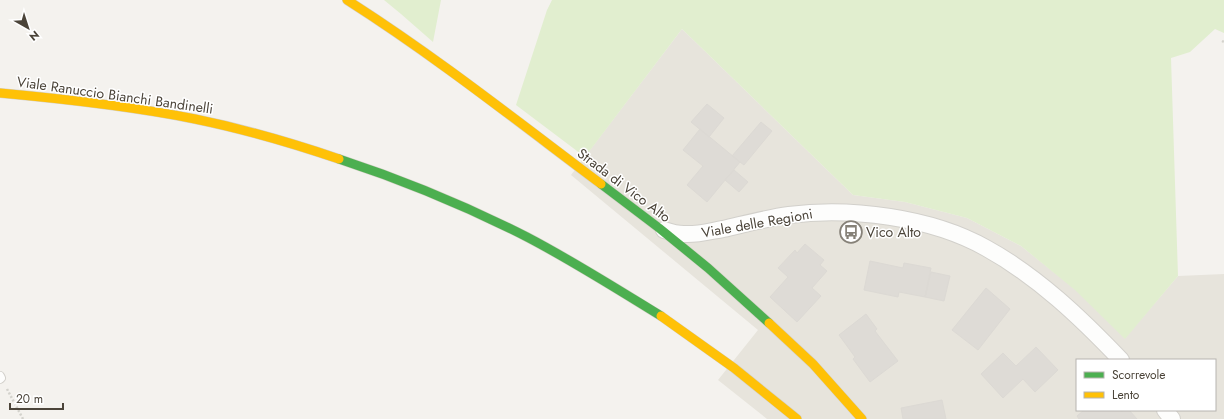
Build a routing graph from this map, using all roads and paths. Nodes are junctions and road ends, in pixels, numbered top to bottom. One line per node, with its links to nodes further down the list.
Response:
1 (347, 0): 3 (street, Strada di Vico Alto)
2 (0, 93): 8 (street, Viale Ranuccio Bianchi Bandinelli)
3 (659, 228): 4 (street, Viale delle Regioni); 9 (street, Strada di Vico Alto)
4 (1120, 359)
5 (0, 378): 7 (path)
6 (1165, 411): 10 (street)
7 (22, 419)
8 (797, 419)
9 (862, 419)
10 (1172, 419)

